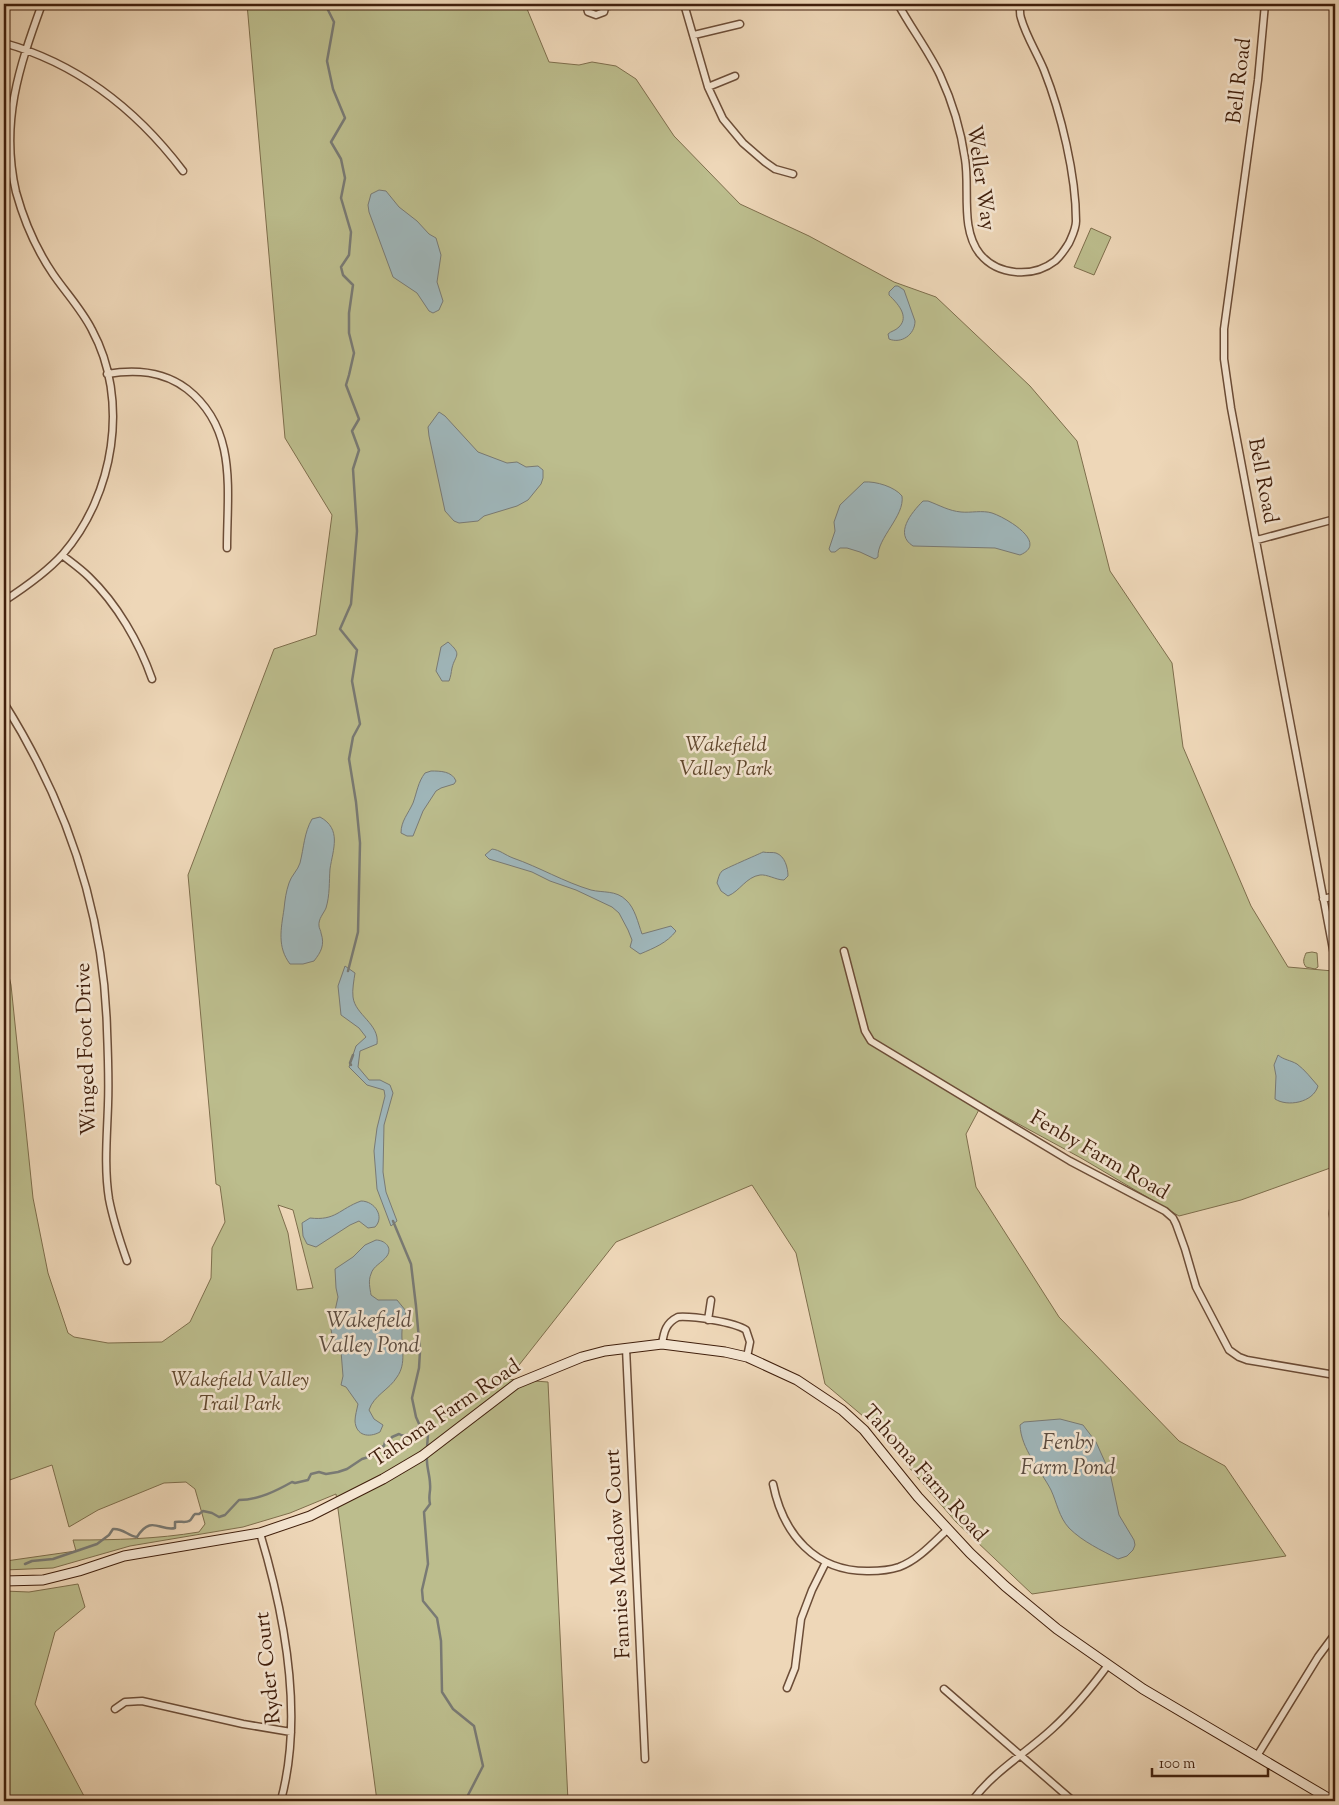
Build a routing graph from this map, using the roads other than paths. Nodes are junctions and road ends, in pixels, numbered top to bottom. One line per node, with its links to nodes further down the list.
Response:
1 (42, 4): 12 (street)
2 (586, 4): 8 (street)
3 (623, 4): 8 (street)
4 (684, 4): 10 (street)
5 (898, 4): 6 (street, Weller Way)
6 (1020, 4)
7 (1265, 4): 19 (street, Bell Road)
8 (607, 5)
9 (740, 24): 10 (street)
10 (694, 36): 14 (street)
11 (4, 43): 12 (street)
12 (24, 50): 15 (street); 17 (street)
13 (735, 76): 14 (street)
14 (708, 87): 16 (street)
15 (183, 171)
16 (793, 174)
17 (107, 374): 20 (street); 21 (street)
18 (1335, 519): 19 (street)
19 (1257, 540): 26 (street, Bell Road)
20 (226, 548)
21 (62, 555): 22 (street); 23 (street)
22 (4, 601)
23 (152, 679)
24 (4, 702): 31 (street, Winged Foot Drive)
25 (1335, 896): 26 (street)
26 (1323, 899): 28 (street, Bell Road)
27 (844, 951): 37 (street, Fenby Farm Road)
28 (1335, 960)
29 (1335, 1193): 30 (street)
30 (1335, 1230)
31 (127, 1261)
32 (710, 1300): 33 (street)
33 (708, 1320): 34 (street); 36 (street)
34 (662, 1344): 35 (street, Tahoma Farm Road); 36 (street, Tahoma Farm Road)
35 (626, 1348): 40 (street, Tahoma Farm Road); 51 (street, Fannies Meadow Court)
36 (747, 1357): 39 (street, Tahoma Farm Road)
37 (1335, 1375)
38 (773, 1484): 41 (street)
39 (948, 1530): 41 (street); 44 (street, Tahoma Farm Road)
40 (260, 1533): 42 (street, Tahoma Farm Road); 48 (street, Ryder Court)
41 (826, 1562): 45 (street)
42 (4, 1581)
43 (1335, 1634): 50 (street)
44 (1108, 1666): 49 (street); 50 (street, Tahoma Farm Road)
45 (787, 1688)
46 (944, 1689): 49 (street)
47 (115, 1709): 48 (street)
48 (291, 1732): 52 (street, Ryder Court)
49 (1020, 1754): 53 (street); 54 (street)
50 (1257, 1756): 55 (street, Tahoma Farm Road)
51 (645, 1759)
52 (281, 1800)
53 (972, 1801)
54 (1073, 1801)
55 (1333, 1801)

